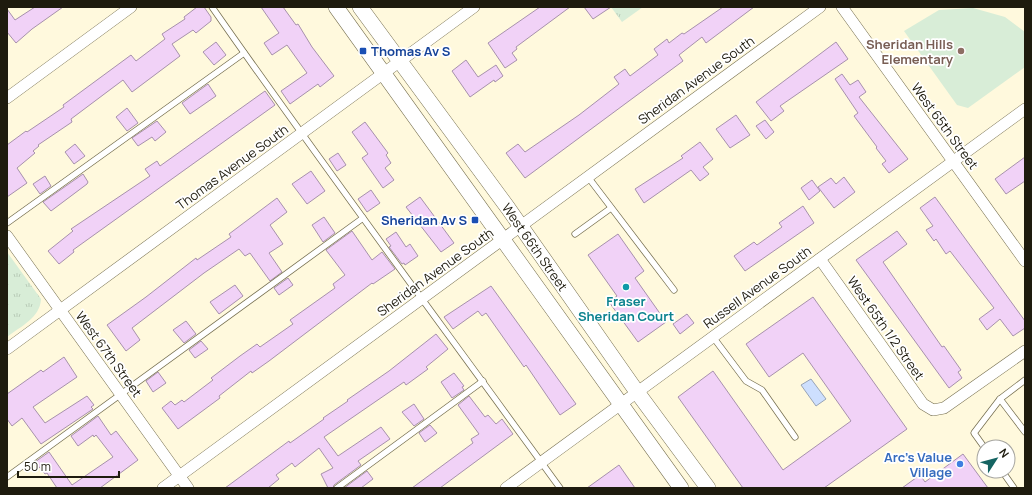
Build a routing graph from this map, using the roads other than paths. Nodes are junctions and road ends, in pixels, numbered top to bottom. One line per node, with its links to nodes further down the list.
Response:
1 (131, 7): 11 (street)
2 (212, 7): 8 (lane)
3 (336, 7): 10 (main road, West 66th Street)
4 (360, 7): 9 (main road, West 66th Street)
5 (474, 7): 9 (street, Thomas Avenue South)
6 (820, 7): 15 (street, Sheridan Avenue South)
7 (842, 7): 14 (street, West 65th Street)
8 (244, 53): 13 (lane); 18 (lane)
9 (399, 62): 10 (street, Thomas Avenue South); 19 (main road, West 66th Street)
10 (384, 73): 13 (street, Thomas Avenue South); 22 (main road, West 66th Street)
11 (7, 98)
12 (1025, 109): 14 (street, Russell Avenue South)
13 (300, 134): 17 (lane); 27 (street, Thomas Avenue South)
14 (954, 161): 23 (street, Russell Avenue South); 24 (street, West 65th Street)
15 (588, 177): 16 (lane); 19 (street, Sheridan Avenue South)
16 (611, 208): 20 (lane); 25 (lane)
17 (363, 218): 26 (lane); 34 (lane)
18 (7, 223)
19 (521, 226): 22 (street, Sheridan Avenue South); 33 (main road, West 66th Street)
20 (575, 234)
21 (7, 236): 27 (street, West 67th Street)
22 (502, 240): 26 (street, Sheridan Avenue South); 36 (main road, West 66th Street)
23 (820, 259): 28 (street, Russell Avenue South); 30 (street, West 65th 1/2 Street)
24 (1025, 261)
25 (674, 290)
26 (423, 298): 32 (lane); 41 (street, Sheridan Avenue South)
27 (60, 310): 29 (street, Thomas Avenue South); 34 (street, West 67th Street)
28 (713, 337): 33 (street, Russell Avenue South); 38 (lane)
29 (7, 349)
30 (1025, 351)
31 (1025, 380): 35 (lane)
32 (483, 381): 40 (lane); 46 (lane)
33 (636, 392): 36 (street, Russell Avenue South); 50 (main road, West 66th Street)
34 (121, 394): 41 (street, West 67th Street); 42 (lane)
35 (1000, 399): 37 (lane); 39 (lane)
36 (621, 404): 40 (street, Russell Avenue South); 49 (main road, West 66th Street)
37 (1025, 432)
38 (795, 437)
39 (978, 439)
40 (542, 462): 47 (street, Russell Avenue South); 48 (lane)
41 (179, 476): 44 (street, Sheridan Avenue South); 45 (street, West 67th Street)
42 (7, 477)
43 (1008, 479): 51 (lane)
44 (163, 488)
45 (188, 488)
46 (337, 488)
47 (506, 488)
48 (560, 488)
49 (681, 488)
50 (708, 488)
51 (1014, 488)

